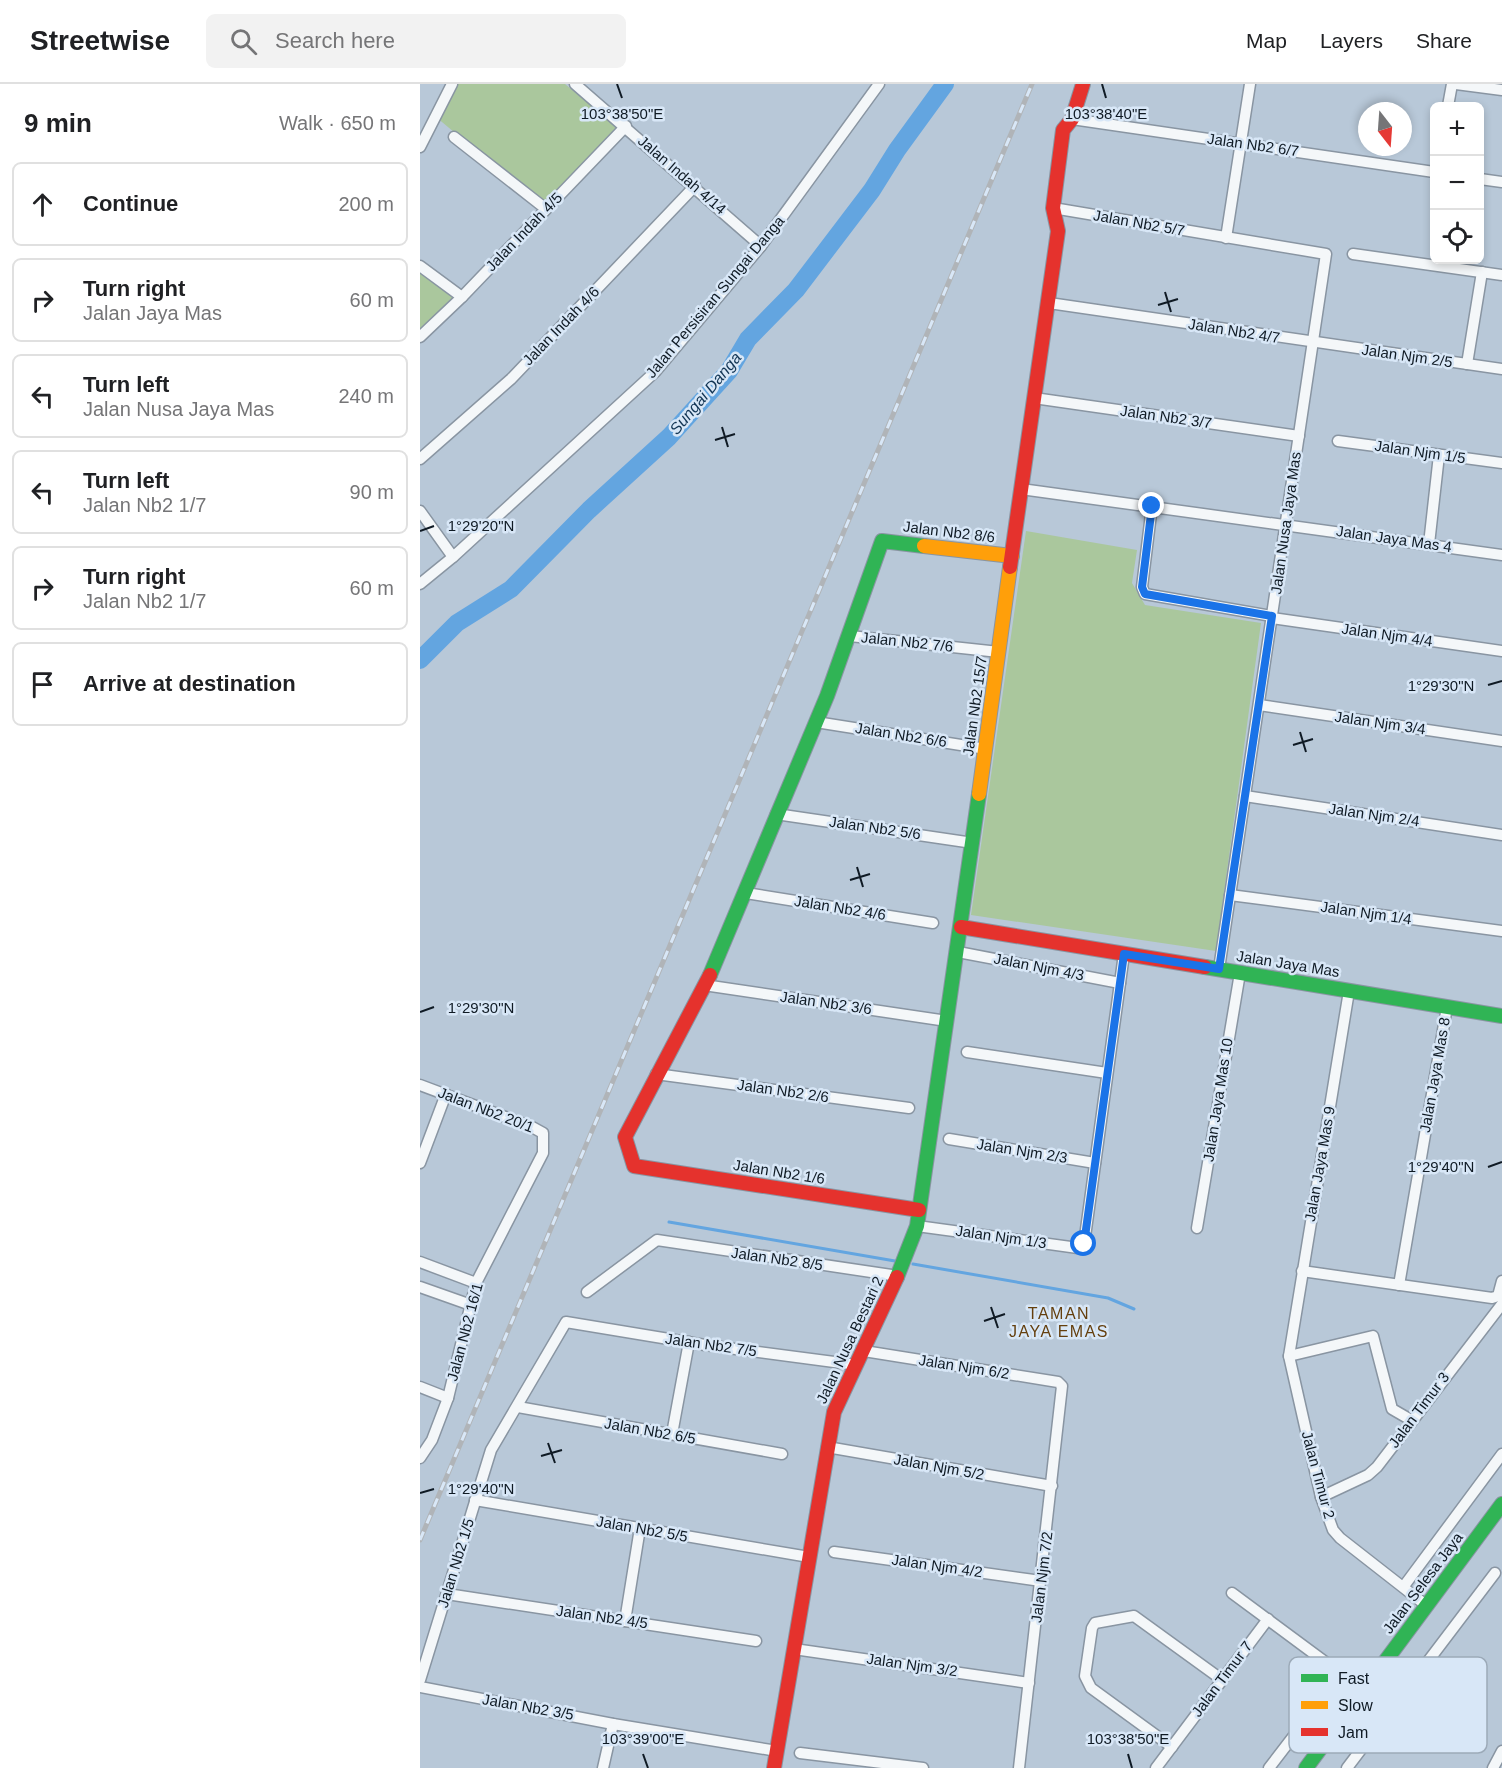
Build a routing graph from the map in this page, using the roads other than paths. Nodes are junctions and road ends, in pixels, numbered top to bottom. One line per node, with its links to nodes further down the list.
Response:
1 (452, 84): 13 (street)
2 (575, 84): 10 (street, Jalan Indah 4/14)
3 (879, 84): 21 (street, Jalan Persisiran Sungai Danga)
4 (1083, 84): 9 (street, Jalan Nb2 15/7)
5 (1250, 84): 12 (street)
6 (1454, 84): 7 (street); 8 (street)
7 (1502, 90)
8 (1449, 102)
9 (1072, 119): 12 (street, Jalan Nb2 6/7); 18 (street, Jalan Nb2 15/7)
10 (626, 126): 17 (street, Jalan Indah 4/14); 19 (street, Jalan Indah 4/5)
11 (454, 137): 19 (street)
12 (1241, 144): 14 (street, Jalan Nb2 6/7); 20 (street)
13 (420, 147)
14 (1430, 171)
15 (1484, 180): 16 (street)
16 (1502, 182)
17 (695, 186): 21 (street, Jalan Indah 4/14); 37 (street, Jalan Indah 4/6)
18 (1053, 208): 20 (street, Jalan Nb2 5/7); 28 (street, Jalan Nb2 15/7)
19 (546, 209): 27 (street, Jalan Indah 4/5)
20 (1226, 238): 22 (street, Jalan Nb2 5/7)
21 (761, 246): 46 (street, Jalan Persisiran Sungai Danga)
22 (1326, 254): 30 (street, Jalan Nusa Jaya Mas)
23 (1353, 254): 25 (street)
24 (420, 266): 27 (street)
25 (1482, 272): 26 (street); 31 (street)
26 (1502, 275)
27 (462, 297): 29 (street, Jalan Indah 4/5)
28 (1049, 303): 30 (street, Jalan Nb2 4/7); 33 (street, Jalan Nb2 15/7)
29 (420, 337)
30 (1313, 343): 31 (street, Jalan Njm 2/5); 34 (street, Jalan Nusa Jaya Mas)
31 (1467, 364): 32 (street, Jalan Njm 2/5)
32 (1502, 369)
33 (1034, 398): 34 (street, Jalan Nb2 3/7); 39 (street, Jalan Nb2 15/7)
34 (1299, 436): 42 (street, Jalan Nusa Jaya Mas)
35 (1338, 441): 36 (street, Jalan Njm 1/5)
36 (1439, 455): 38 (street, Jalan Njm 1/5); 43 (street)
37 (420, 459)
38 (1502, 463)
39 (1021, 489): 40 (street, Jalan Jaya Mas 4); 45 (street, Jalan Nb2 15/7)
40 (1152, 506): 42 (street, Jalan Jaya Mas 4); 48 (street, Jalan Njm 4/4)
41 (420, 511): 46 (street)
42 (1286, 524): 43 (street, Jalan Jaya Mas 4); 48 (street, Jalan Nusa Jaya Mas)
43 (1429, 544): 44 (street, Jalan Jaya Mas 4)
44 (1502, 555)
45 (1012, 556): 49 (street, Jalan Nb2 8/6); 51 (street, Jalan Nb2 15/7)
46 (453, 557): 47 (street, Jalan Persisiran Sungai Danga)
47 (420, 584)
48 (1272, 617): 50 (street, Jalan Njm 4/4); 52 (street, Jalan Nusa Jaya Mas)
49 (850, 636): 51 (street, Jalan Nb2 7/6); 53 (street)
50 (1502, 651)
51 (999, 652): 55 (street, Jalan Nb2 15/7)
52 (1259, 705): 54 (street, Jalan Njm 3/4); 56 (street, Jalan Nusa Jaya Mas)
53 (816, 722): 55 (street, Jalan Nb2 6/6); 57 (street)
54 (1502, 741)
55 (986, 749): 59 (street, Jalan Nb2 15/7)
56 (1245, 796): 58 (street, Jalan Njm 2/4); 61 (street, Jalan Nusa Jaya Mas)
57 (776, 814): 59 (street, Jalan Nb2 5/6); 60 (street)
58 (1502, 835)
59 (973, 843): 63 (street, Jalan Nb2 15/7)
60 (746, 893): 62 (street, Jalan Nb2 4/6); 70 (street)
61 (1230, 895): 64 (street, Jalan Njm 1/4); 67 (street, Jalan Nusa Jaya Mas)
62 (933, 923)
63 (961, 927): 65 (street, Jalan Nusa Bestari 2); 66 (street, Jalan Jaya Mas)
64 (1502, 931)
65 (958, 952): 69 (street, Jalan Njm 4/3); 74 (street, Jalan Nusa Bestari 2)
66 (1124, 954): 67 (street, Jalan Jaya Mas); 69 (street)
67 (1219, 969): 68 (street, Jalan Jaya Mas)
68 (1240, 973): 71 (street, Jalan Jaya Mas); 87 (street, Jalan Jaya Mas 10)
69 (1120, 983): 76 (street)
70 (704, 985): 74 (street, Jalan Nb2 3/6); 77 (street)
71 (1349, 990): 72 (street, Jalan Jaya Mas); 89 (street, Jalan Jaya Mas 9)
72 (1447, 1007): 73 (street, Jalan Jaya Mas); 93 (street, Jalan Jaya Mas 8)
73 (1502, 1016)
74 (947, 1021): 85 (street, Jalan Nusa Bestari 2)
75 (967, 1052): 76 (street)
76 (1107, 1073): 84 (street)
77 (656, 1074): 80 (street, Jalan Nb2 2/6); 85 (street, Jalan Nb2 1/6)
78 (420, 1084): 79 (street, Jalan Nb2 20/1)
79 (446, 1094): 82 (street, Jalan Nb2 20/1); 83 (street)
80 (909, 1108)
81 (950, 1139): 84 (street, Jalan Njm 2/3)
82 (544, 1143): 92 (street, Jalan Nb2 16/1)
83 (420, 1163)
84 (1095, 1163): 86 (street, Jalan Njm 1/3)
85 (919, 1210): 86 (street, Jalan Nusa Bestari 2)
86 (917, 1226): 90 (street, Jalan Nusa Bestari 2)
87 (1197, 1228)
88 (420, 1262): 92 (street)
89 (1302, 1271): 93 (street); 99 (street, Jalan Jaya Mas 9)
90 (898, 1276): 95 (street, Jalan Nb2 8/5); 101 (street, Jalan Nusa Bestari 2)
91 (1502, 1281): 96 (street)
92 (476, 1283): 97 (street, Jalan Nb2 16/1)
93 (1398, 1285): 96 (street)
94 (420, 1287): 97 (street)
95 (587, 1292)
96 (1500, 1300): 108 (street, Jalan Timur 3)
97 (471, 1305): 106 (street, Jalan Nb2 16/1)
98 (566, 1322): 100 (street, Jalan Nb2 7/5); 107 (street, Jalan Nb2 1/5)
99 (1291, 1337): 102 (street, Jalan Timur 2)
100 (688, 1342): 103 (street, Jalan Nb2 7/5); 109 (street)
101 (864, 1351): 103 (street, Jalan Nusa Bestari 2); 104 (street, Jalan Njm 6/2)
102 (1289, 1356): 108 (street); 115 (street, Jalan Timur 2)
103 (857, 1365): 110 (street, Jalan Nusa Bestari 2)
104 (1062, 1386): 114 (street, Jalan Njm 7/2)
105 (420, 1387): 106 (street)
106 (448, 1398): 113 (street, Jalan Nb2 16/1)
107 (518, 1407): 109 (street, Jalan Nb2 6/5); 116 (street, Jalan Nb2 1/5)
108 (1411, 1420): 115 (street, Jalan Timur 3)
109 (672, 1434): 111 (street, Jalan Nb2 6/5)
110 (827, 1447): 114 (street, Jalan Njm 5/2); 120 (street, Jalan Nusa Bestari 2)
111 (782, 1454)
112 (1502, 1454): 123 (street)
113 (420, 1458)
114 (1052, 1486): 122 (street, Jalan Njm 7/2)
115 (1321, 1497): 123 (street, Jalan Timur 2)
116 (475, 1500): 118 (street, Jalan Nb2 5/5); 125 (street, Jalan Nb2 1/5)
117 (1502, 1504): 126 (street, Jalan Selesa Jaya)
118 (640, 1528): 120 (street, Jalan Nb2 5/5); 128 (street)
119 (834, 1552): 122 (street, Jalan Njm 4/2)
120 (809, 1557): 130 (street, Jalan Nusa Bestari 2)
121 (1495, 1573): 133 (street)
122 (1041, 1581): 136 (street, Jalan Njm 7/2)
123 (1404, 1586): 126 (street, Jalan Timur 2)
124 (1232, 1593): 127 (street)
125 (447, 1594): 128 (street, Jalan Nb2 4/5); 135 (street, Jalan Nb2 1/5)
126 (1427, 1606): 132 (street, Jalan Selesa Jaya)
127 (1268, 1619): 131 (street); 134 (street, Jalan Timur 7)
128 (625, 1621): 129 (street, Jalan Nb2 4/5)
129 (756, 1641)
130 (794, 1649): 136 (street, Jalan Njm 3/2); 141 (street, Jalan Nusa Bestari 2)
131 (1321, 1657)
132 (1389, 1657)
133 (1431, 1657)
134 (1221, 1679): 140 (street, Jalan Timur 7); 140 (street)
135 (420, 1680)
136 (1029, 1683): 149 (street, Jalan Njm 7/2)
137 (420, 1687): 138 (street, Jalan Nb2 3/5)
138 (613, 1724): 141 (street, Jalan Nb2 3/5); 146 (street)
139 (1289, 1742): 151 (street)
140 (1172, 1747): 150 (street, Jalan Timur 7)
141 (777, 1750): 147 (street, Jalan Nusa Bestari 2)
142 (1502, 1751): 154 (street)
143 (800, 1753): 148 (street)
144 (1317, 1753): 152 (street, Jalan Selesa Jaya)
145 (1358, 1753): 153 (street)
146 (603, 1768)
147 (774, 1768)
148 (923, 1768)
149 (1019, 1768)
150 (1156, 1768)
151 (1269, 1768)
152 (1306, 1768)
153 (1347, 1768)
154 (1493, 1768)

